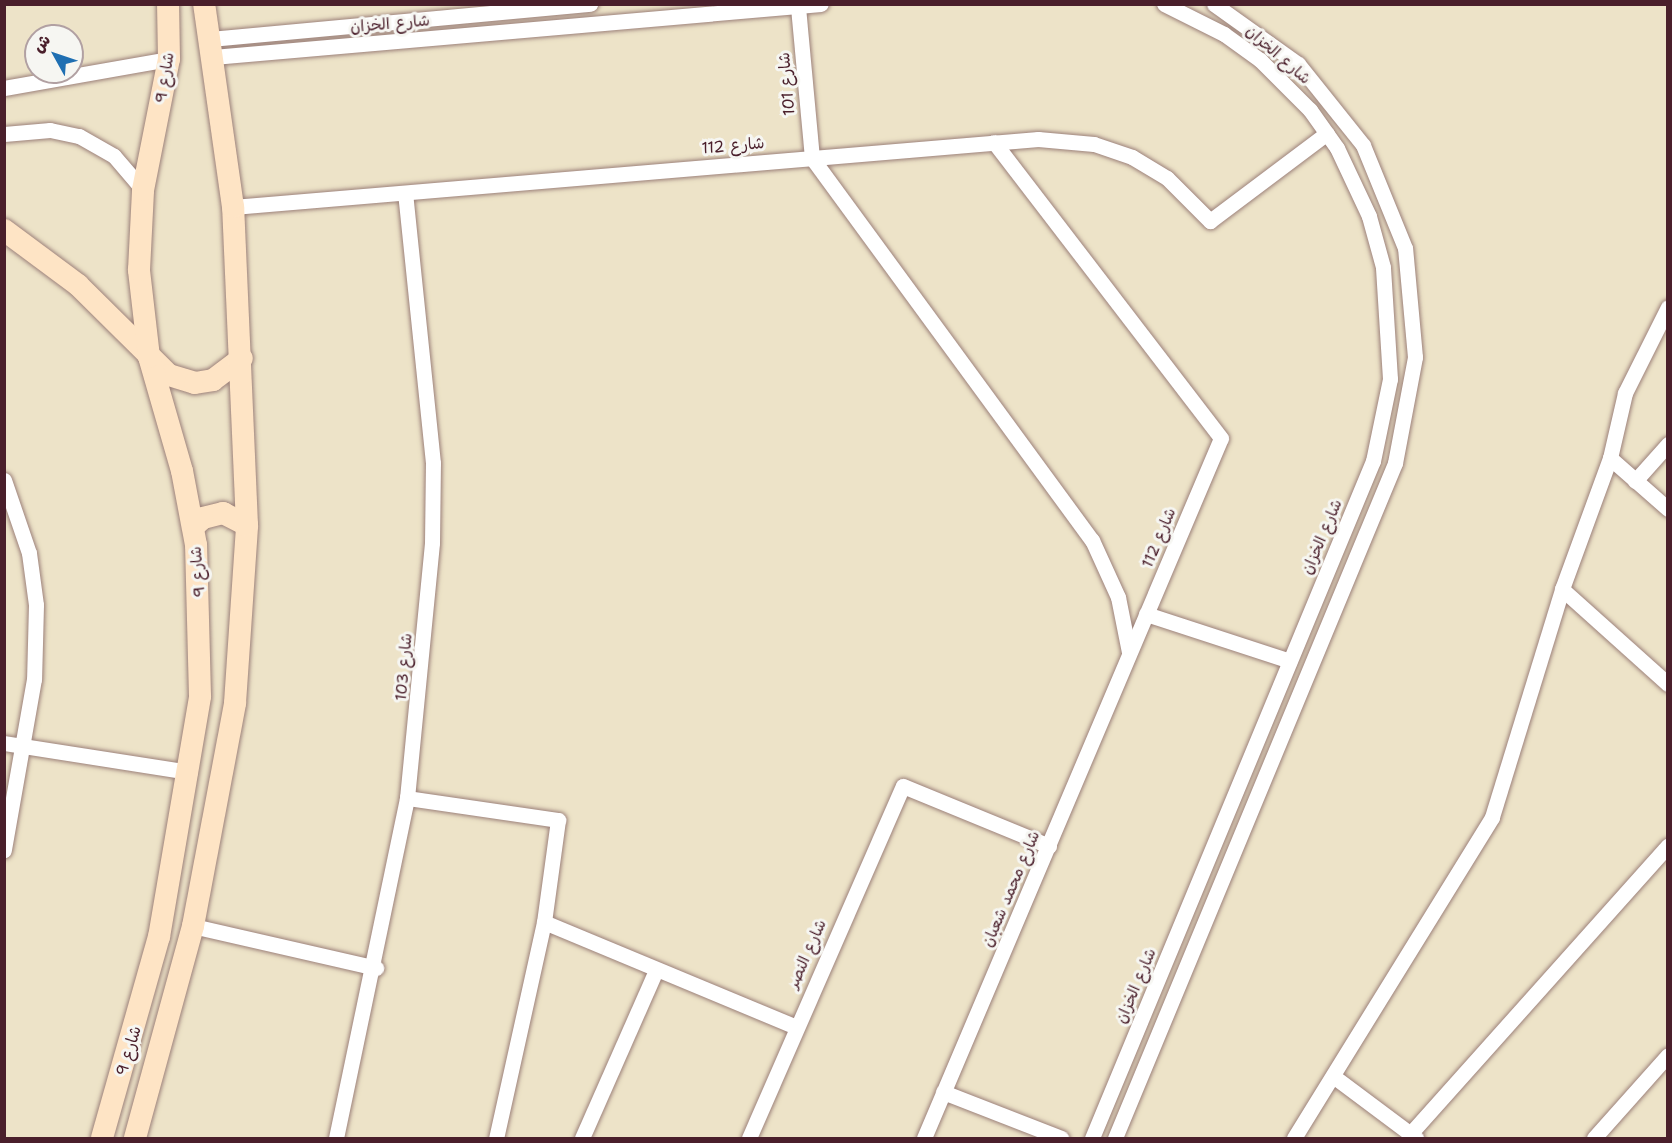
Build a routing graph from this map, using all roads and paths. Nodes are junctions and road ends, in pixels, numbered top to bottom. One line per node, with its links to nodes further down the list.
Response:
1 (168, 4): 10 (main road, شارع 9)
2 (204, 4): 9 (main road, شارع 9)
3 (590, 4): 9 (street, شارع الخزان)
4 (821, 4): 7 (street, شارع الخزان)
5 (1164, 4): 12 (street, شارع الخزان)
6 (1214, 4): 43 (street, شارع الخزان)
7 (798, 6): 8 (street, شارع الخزان); 15 (street, شارع 101)
8 (701, 10): 9 (street, شارع الخزان)
9 (211, 48): 18 (main road, شارع 9)
10 (169, 59): 11 (street); 16 (main road, شارع 9)
11 (4, 88)
12 (1327, 133): 14 (street, شارع 112); 33 (street, شارع الخزان)
13 (4, 134): 16 (street)
14 (994, 142): 15 (street, شارع 112); 31 (street, شارع 112)
15 (812, 158): 17 (street, شارع 112); 32 (street)
16 (143, 190): 21 (main road, شارع 9)
17 (405, 193): 18 (street, شارع 112); 38 (street, شارع 103)
18 (233, 207): 22 (main road, شارع 9)
19 (4, 230): 21 (main road)
20 (1668, 307): 24 (street)
21 (149, 357): 22 (main road); 29 (main road, شارع 9)
22 (242, 358): 28 (main road, شارع 9)
23 (1668, 444): 26 (street)
24 (1610, 459): 26 (street); 30 (street)
25 (4, 480): 36 (street)
26 (1635, 481): 27 (street)
27 (1668, 509)
28 (247, 525): 29 (main road); 45 (main road, شارع 9)
29 (193, 527): 37 (main road, شارع 9)
30 (1562, 589): 34 (street); 50 (street)
31 (1146, 614): 32 (street, شارع 112); 33 (street)
32 (1129, 652): 40 (street, شارع محمد شعبان)
33 (1290, 661): 42 (street, شارع الخزان)
34 (1668, 684)
35 (4, 743): 36 (street)
36 (25, 745): 37 (street); 41 (street)
37 (190, 772): 53 (main road, شارع 9)
38 (408, 798): 44 (street); 46 (street, شارع 103)
39 (1668, 845): 52 (street)
40 (1049, 846): 48 (street, شارع النصر); 51 (street, شارع محمد شعبان)
41 (4, 850)
42 (1210, 854): 43 (street); 61 (street, شارع الخزان)
43 (1230, 860): 62 (street, شارع الخزان)
44 (544, 922): 47 (street); 56 (street)
45 (193, 926): 46 (street); 54 (main road, شارع 9)
46 (376, 968): 55 (street, شارع 103)
47 (656, 970): 48 (street); 57 (street)
48 (794, 1026): 58 (street, شارع النصر)
49 (1668, 1055): 64 (street)
50 (1333, 1077): 52 (street); 63 (street)
51 (943, 1092): 59 (street, شارع محمد شعبان); 60 (street)
52 (1413, 1136)
53 (102, 1138)
54 (135, 1138)
55 (336, 1138)
56 (496, 1138)
57 (582, 1138)
58 (749, 1138)
59 (924, 1138)
60 (1060, 1138)
61 (1092, 1138)
62 (1115, 1138)
63 (1294, 1138)
64 (1594, 1138)

